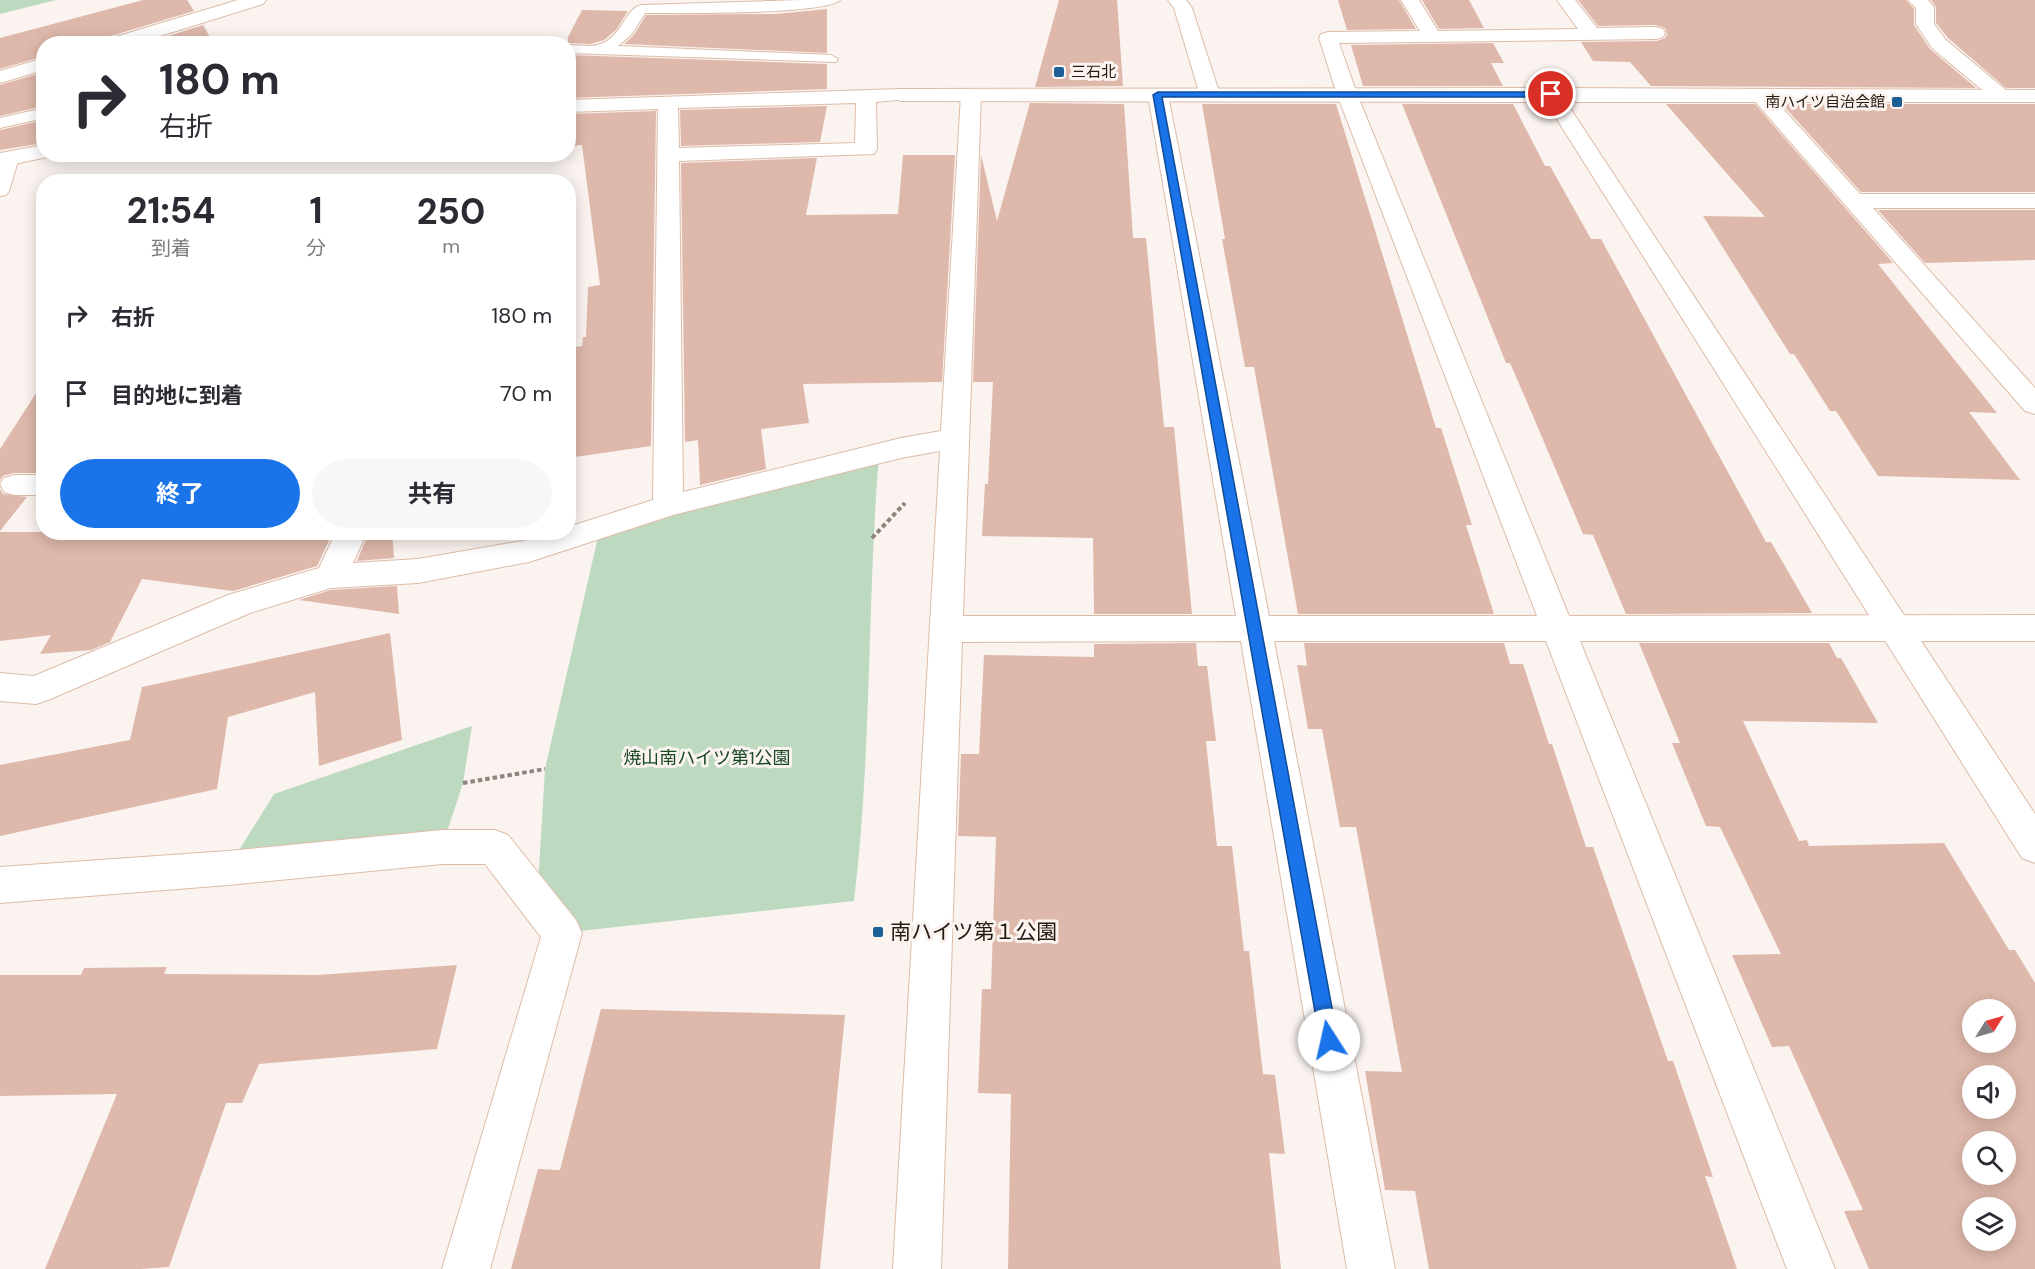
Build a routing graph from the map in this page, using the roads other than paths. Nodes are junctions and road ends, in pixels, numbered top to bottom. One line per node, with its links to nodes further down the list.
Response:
1 (257, 0): 9 (street)
2 (833, 0): 12 (lane)
3 (1177, 0): 16 (street)
4 (1410, 0): 10 (street)
5 (1566, 0): 8 (street)
6 (1917, 0): 22 (street)
7 (1656, 33): 8 (street)
8 (1592, 34): 10 (street)
9 (138, 36)
10 (1432, 36): 17 (street)
11 (576, 49): 12 (lane)
12 (599, 50): 13 (lane)
13 (831, 59)
14 (36, 66): 15 (street)
15 (0, 77)
16 (1210, 94): 17 (street); 20 (street)
17 (1347, 94): 18 (street); 48 (street)
18 (1551, 94): 21 (street); 44 (street)
19 (971, 95): 20 (street); 23 (street); 36 (street)
20 (1158, 95): 47 (street)
21 (1760, 95): 22 (street); 33 (street)
22 (2000, 95): 24 (street)
23 (866, 96): 25 (street); 30 (street)
24 (2035, 96)
25 (668, 103): 26 (street); 30 (street)
26 (576, 106)
27 (36, 115): 28 (lane)
28 (0, 123)
29 (36, 153): 31 (street)
30 (668, 155): 39 (street)
31 (6, 159): 32 (lane)
32 (0, 191)
33 (1854, 201): 34 (street); 35 (street)
34 (2035, 201)
35 (2035, 405)
36 (953, 439): 39 (street); 46 (street)
37 (14, 485): 38 (street)
38 (36, 485)
39 (668, 506): 40 (street)
40 (576, 536)
41 (348, 540): 43 (street)
42 (563, 540): 43 (street)
43 (331, 576): 49 (street)
44 (1895, 628): 45 (street); 48 (street); 50 (street)
45 (2035, 628)
46 (946, 629): 47 (street); 53 (street)
47 (1255, 629): 48 (street); 54 (street)
48 (1558, 629): 55 (street)
49 (0, 687)
50 (2035, 846)
51 (0, 885): 52 (street)
52 (466, 1269)
53 (917, 1269)
54 (1371, 1269)
55 (1811, 1269)

